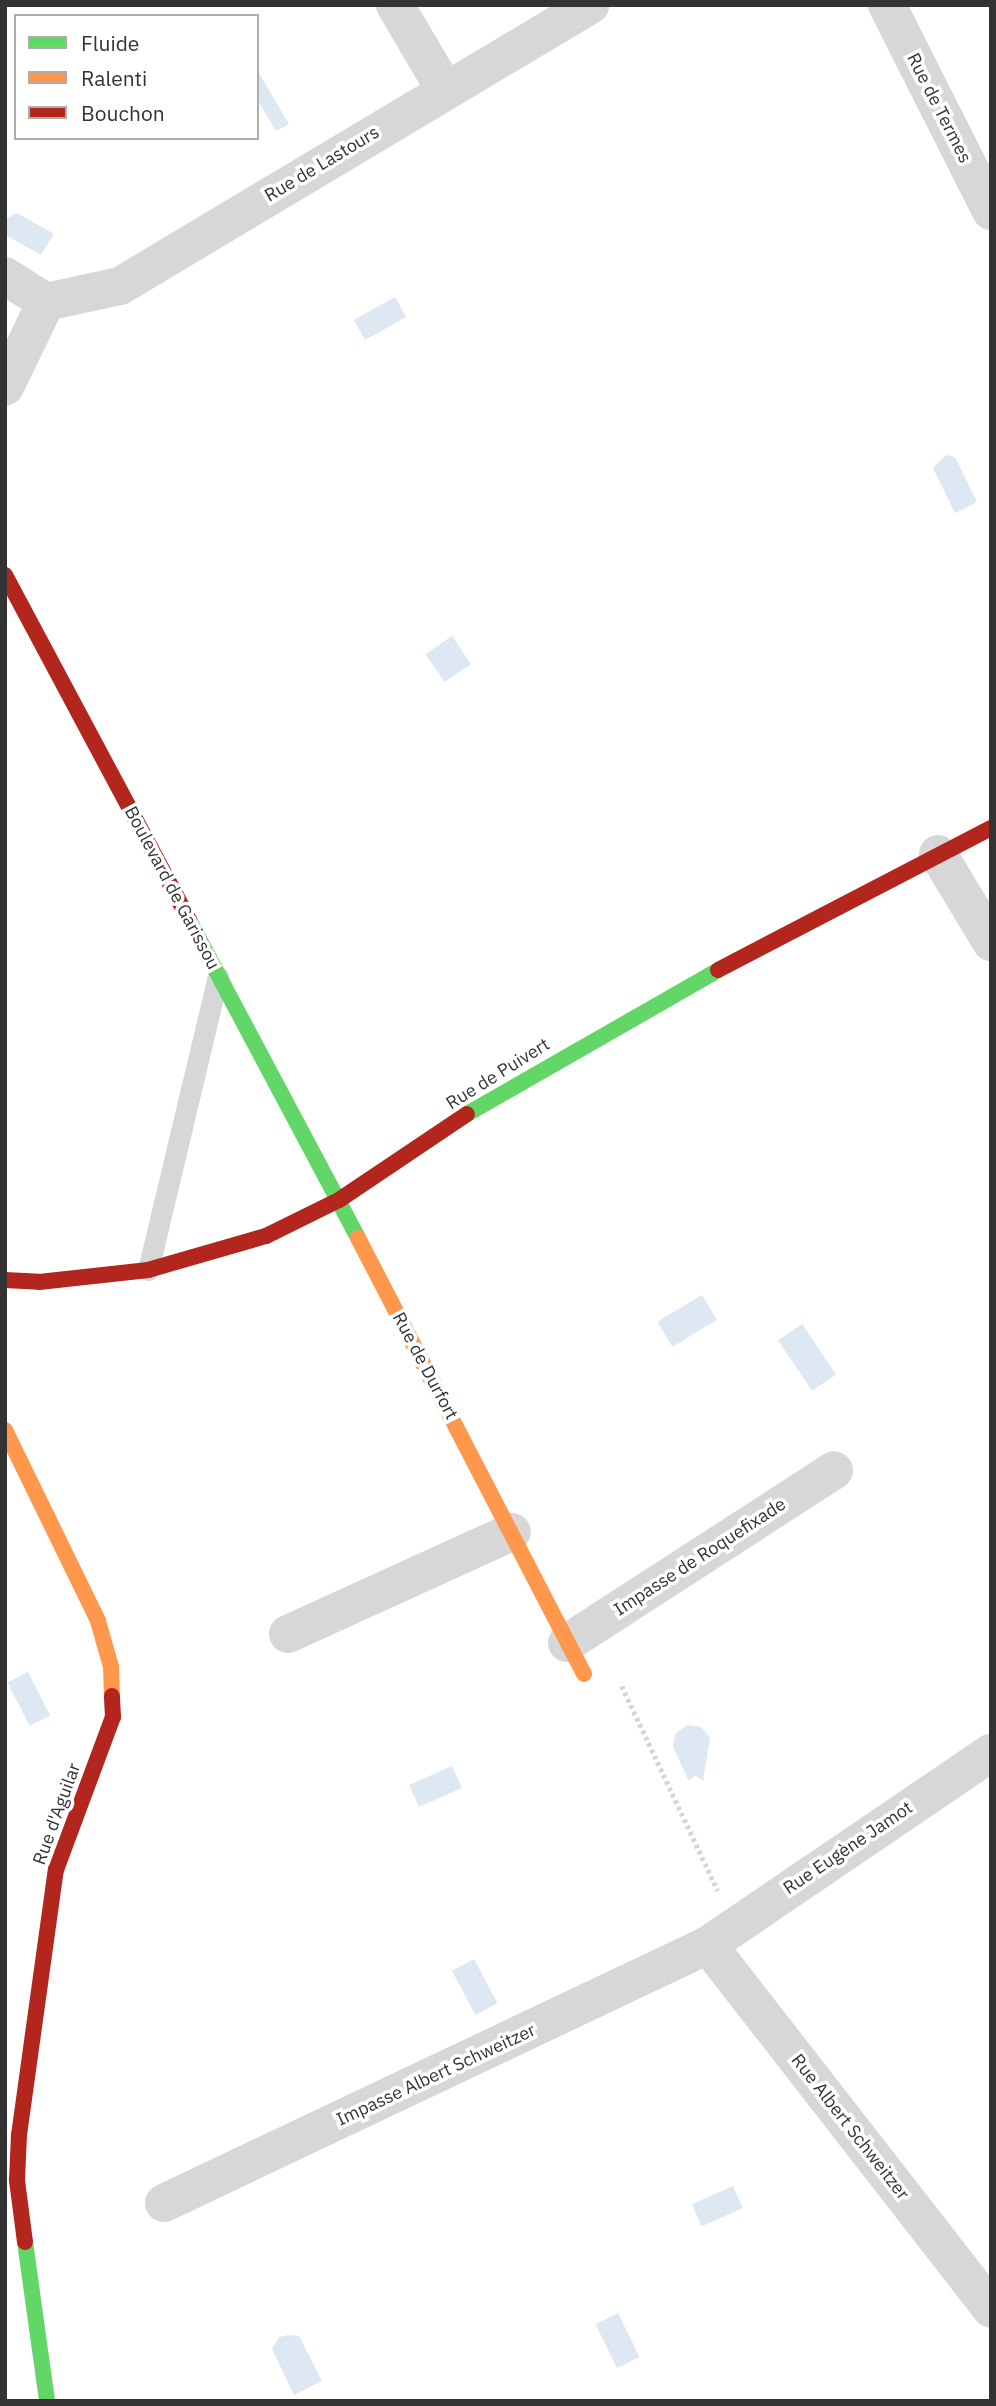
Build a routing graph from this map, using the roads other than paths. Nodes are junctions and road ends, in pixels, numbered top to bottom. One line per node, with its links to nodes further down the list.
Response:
1 (395, 5): 4 (street)
2 (590, 5): 4 (street, Rue de Lastours)
3 (887, 5): 5 (street, Rue de Termes)
4 (445, 90): 7 (street, Rue de Lastours)
5 (991, 211)
6 (5, 276): 7 (street)
7 (46, 302): 8 (street)
8 (5, 387)
9 (5, 575): 13 (street, Boulevard de Garissou)
10 (991, 828): 11 (street, Rue de Puivert)
11 (939, 854): 12 (street); 14 (street, Rue de Puivert)
12 (991, 942)
13 (218, 974): 14 (street, Boulevard de Garissou); 15 (lane)
14 (339, 1200): 15 (street, Rue de Puivert); 19 (street, Rue de Durfort)
15 (148, 1270): 16 (street, Rue de Puivert)
16 (5, 1280)
17 (5, 1430): 26 (street, Rue d'Aguilar)
18 (834, 1470): 21 (street, Impasse de Roquefixade)
19 (512, 1532): 20 (street); 21 (street, Rue de Durfort)
20 (288, 1634)
21 (575, 1659)
22 (991, 1753): 23 (street, Rue Eugène Jamot)
23 (722, 1933): 24 (street, Impasse Albert Schweitzer); 25 (street, Rue Albert Schweitzer)
24 (164, 2203)
25 (991, 2309)
26 (47, 2401)

